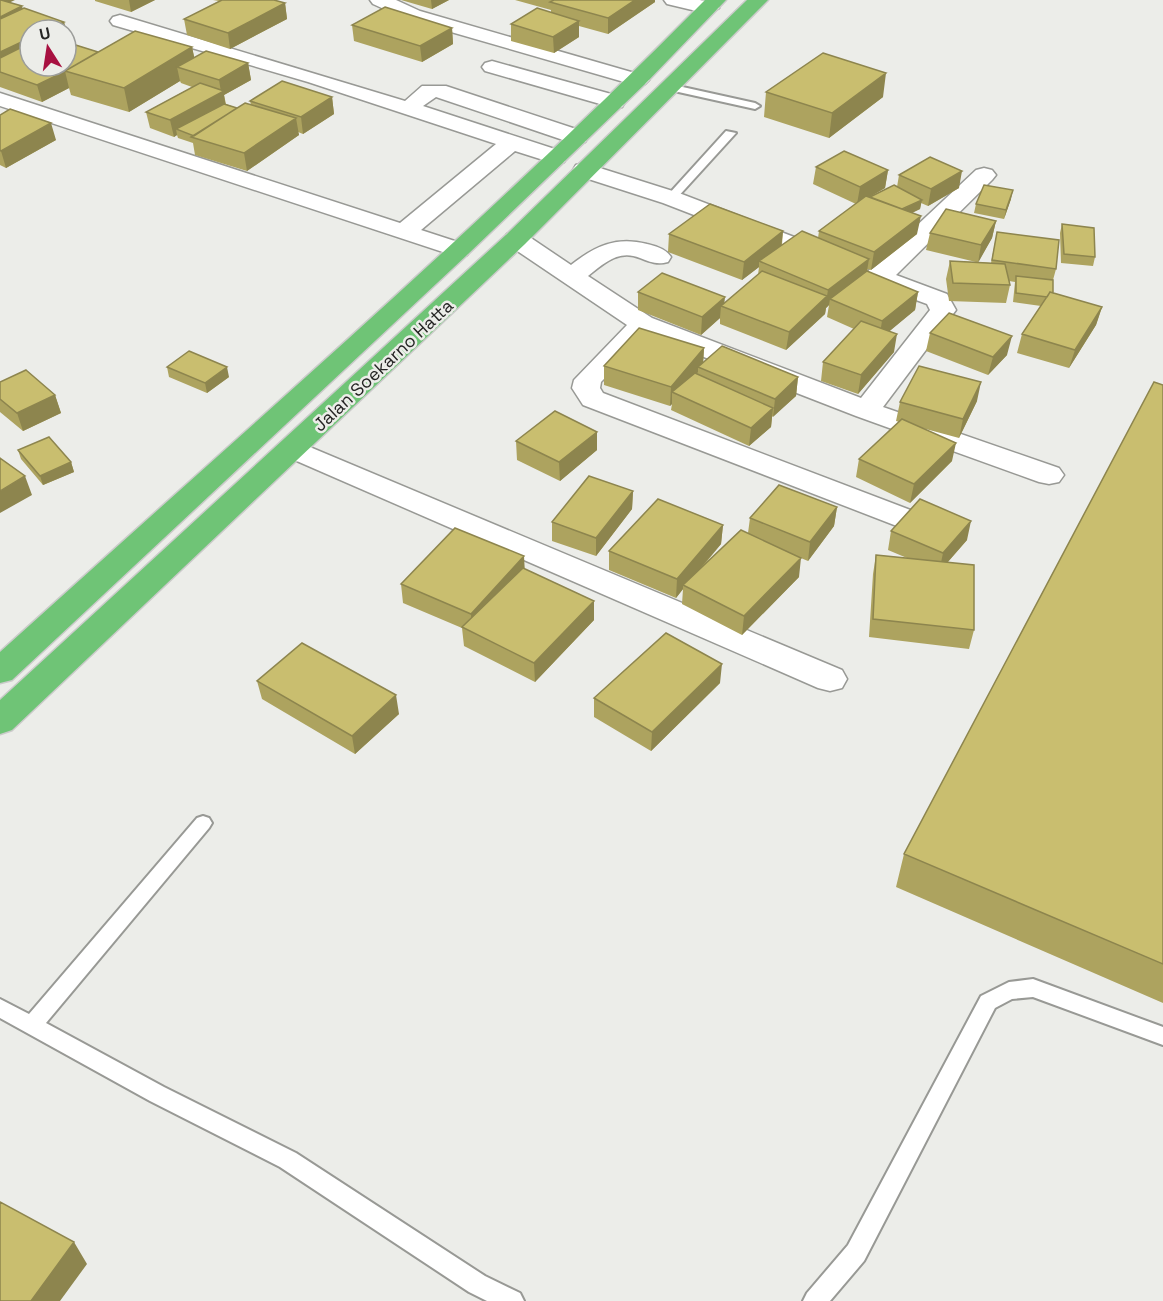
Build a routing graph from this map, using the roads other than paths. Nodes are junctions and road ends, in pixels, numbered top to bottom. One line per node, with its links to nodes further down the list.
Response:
1 (380, 0): 7 (street)
2 (674, 0): 4 (street)
3 (758, 0): 8 (highway, Jalan Soekarno Hatta)
4 (712, 4): 7 (highway, Jalan Soekarno Hatta)
5 (120, 21): 15 (street)
6 (492, 67): 11 (street)
7 (638, 80): 11 (highway, Jalan Soekarno Hatta)
8 (669, 87): 12 (lane); 17 (highway, Jalan Soekarno Hatta)
9 (0, 99): 20 (street)
10 (415, 102): 14 (street)
11 (614, 102): 14 (highway, Jalan Soekarno Hatta)
12 (755, 106)
13 (730, 133): 19 (lane)
14 (577, 137): 16 (highway, Jalan Soekarno Hatta)
15 (511, 142): 16 (street); 20 (street)
16 (556, 157): 22 (highway, Jalan Soekarno Hatta)
17 (584, 170): 19 (street); 21 (highway, Jalan Soekarno Hatta)
18 (984, 175): 24 (street)
19 (671, 198): 24 (street)
20 (405, 231): 22 (street)
21 (516, 239): 25 (street); 28 (highway, Jalan Soekarno Hatta)
22 (458, 250): 31 (highway, Jalan Soekarno Hatta)
23 (659, 257): 25 (street)
24 (861, 271): 27 (street)
25 (573, 276): 26 (street)
26 (643, 324): 27 (street); 30 (street)
27 (866, 410): 29 (street)
28 (294, 449): 32 (street); 33 (highway, Jalan Soekarno Hatta)
29 (1048, 475)
30 (902, 519)
31 (0, 671)
32 (830, 679)
33 (0, 721)
34 (203, 823): 36 (lane)
35 (0, 1008): 36 (lane)
36 (32, 1024): 38 (lane)
37 (1163, 1036): 39 (lane)
38 (512, 1301)
39 (815, 1301)

